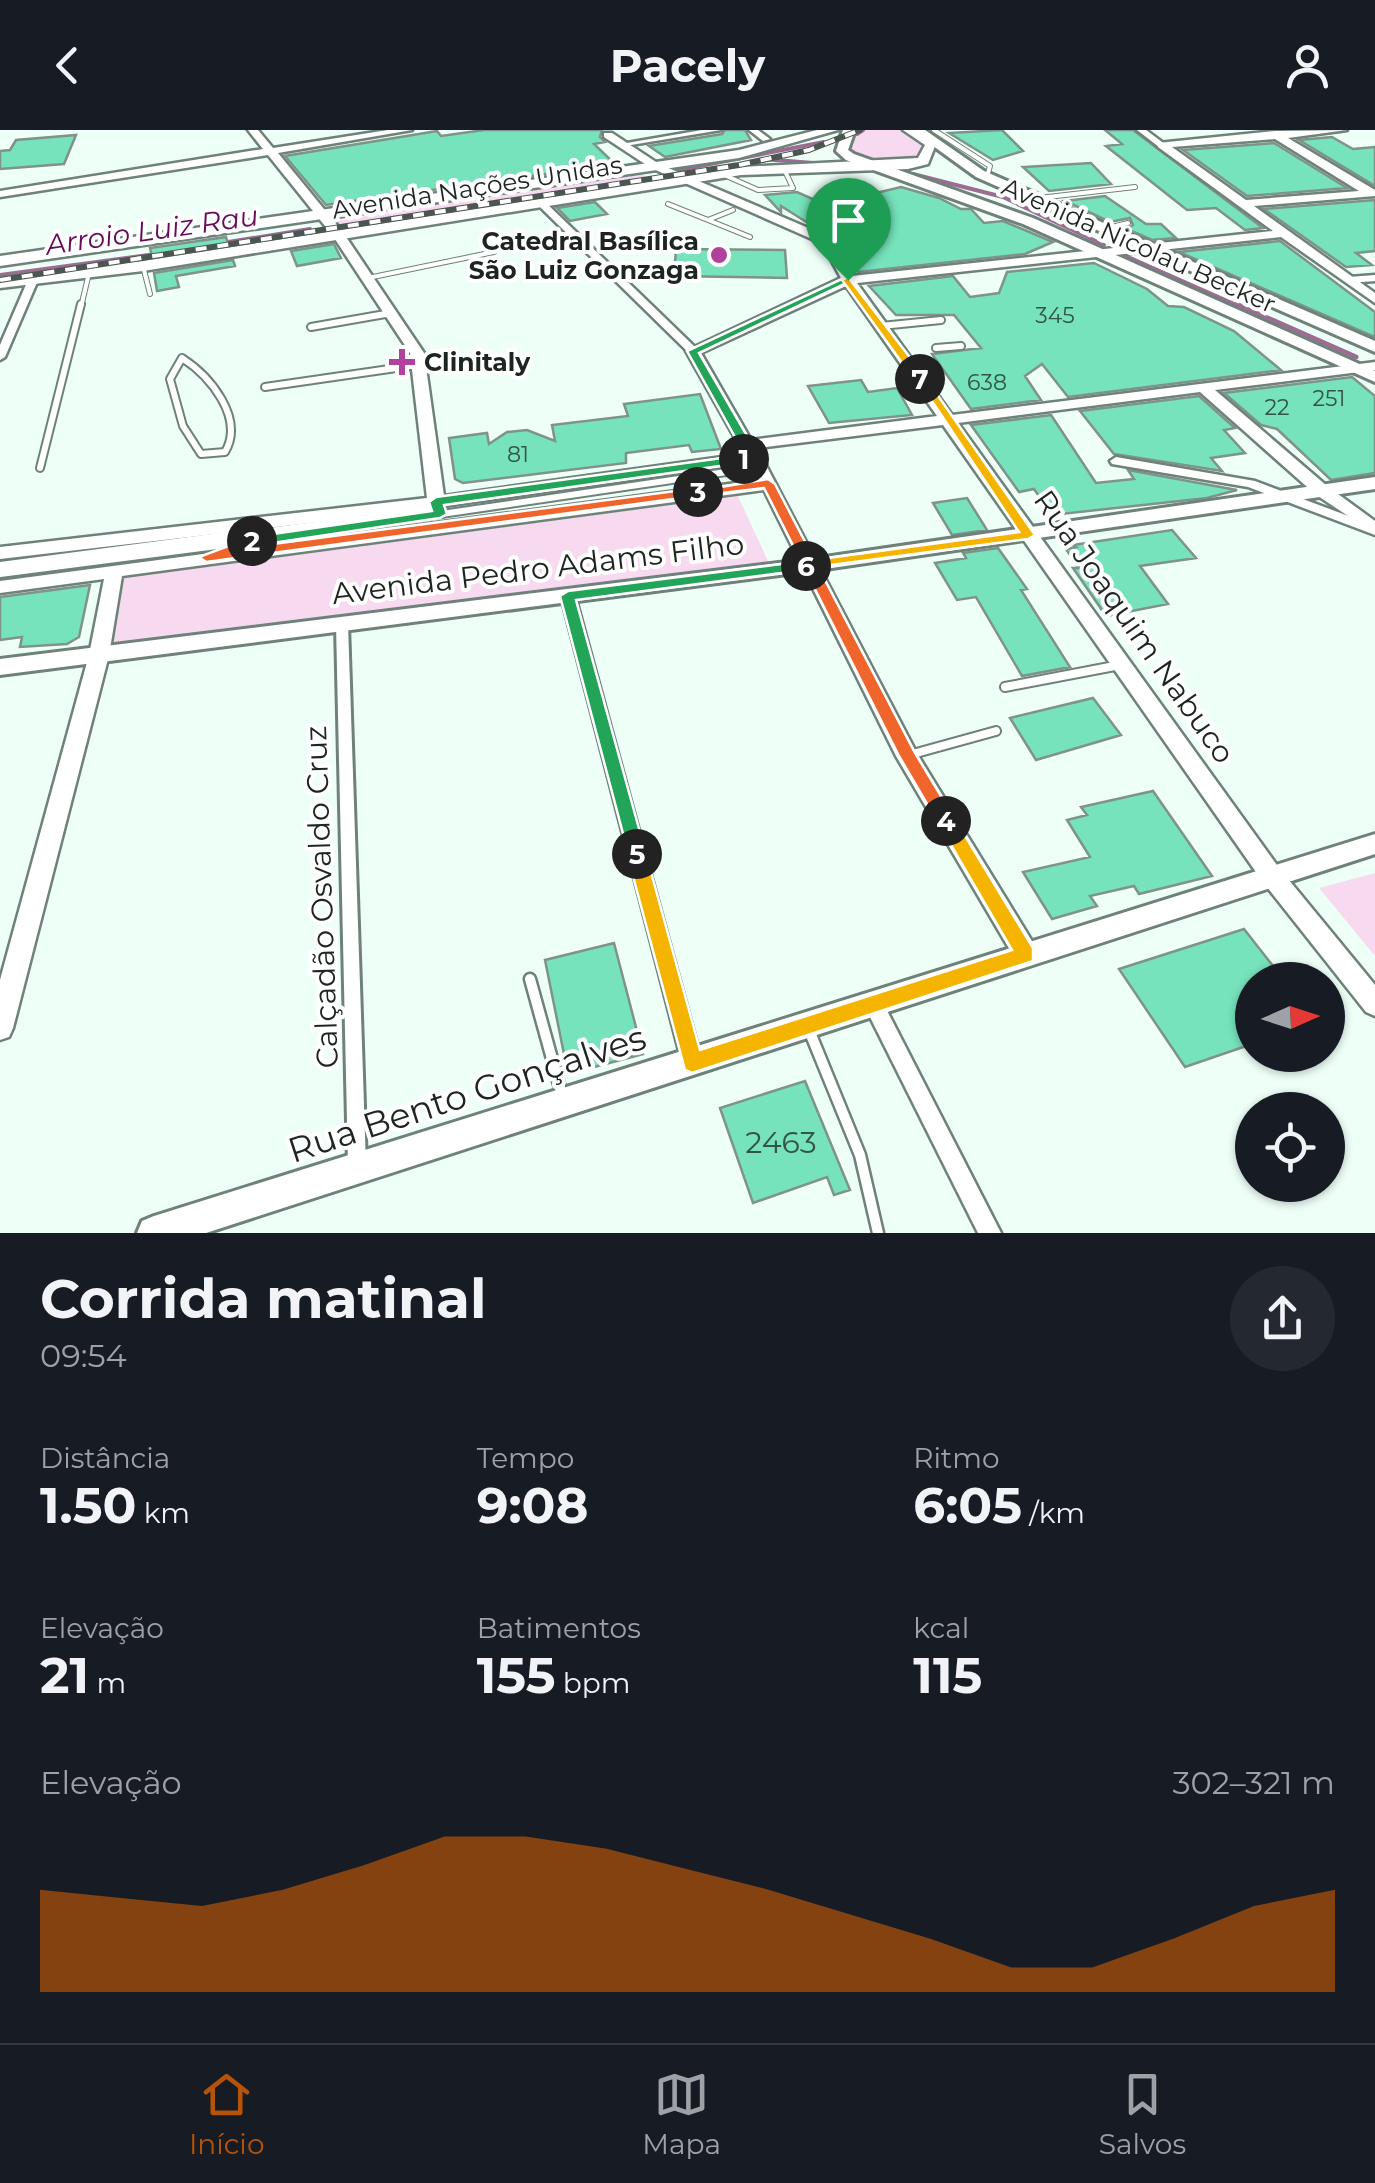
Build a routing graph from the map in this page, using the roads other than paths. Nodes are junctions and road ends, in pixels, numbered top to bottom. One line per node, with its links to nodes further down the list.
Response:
1 (253, 130): 16 (street)
2 (407, 130): 16 (street)
3 (717, 130): 14 (street)
4 (754, 130): 13 (street)
5 (909, 130): 12 (main road, Avenida Nicolau Becker)
6 (918, 130): 12 (main road)
7 (1141, 130): 15 (street)
8 (1342, 130): 11 (street)
9 (606, 133): 14 (street, Rua Joaquim Nabuco); 17 (street, Rua Joaquim Nabuco)
10 (842, 133): 17 (main road, Avenida Nações Unidas); 18 (main road, Avenida Nicolau Becker)
11 (1273, 133): 15 (street); 23 (street)
12 (933, 137): 18 (main road, Avenida Nações Unidas); 25 (main road, Avenida Nicolau Becker)
13 (766, 140)
14 (625, 144): 17 (street, Rua Joaquim Nabuco)
15 (1162, 145): 28 (street)
16 (266, 150): 22 (street); 31 (street)
17 (648, 167): 19 (street, Rua Joaquim Nabuco); 20 (street, Rua Joaquim Nabuco); 31 (main road, Avenida Nações Unidas)
18 (880, 168): 19 (main road, Avenida Nações Unidas); 40 (main road, Avenida Nicolau Becker)
19 (685, 180): 20 (main road, Avenida Nações Unidas); 47 (street, Rua Joaquim Nabuco)
20 (667, 183): 26 (main road, Avenida Nações Unidas); 29 (street, Rua Joaquim Nabuco)
21 (1135, 186): 24 (lane)
22 (0, 194)
23 (1373, 194): 28 (street)
24 (1054, 196): 25 (lane); 30 (lane)
25 (1034, 199): 30 (main road, Avenida Nicolau Becker)
26 (540, 202): 36 (main road, Avenida Nações Unidas); 59 (street)
27 (668, 204): 32 (lane)
28 (1242, 204): 35 (street)
29 (732, 210): 32 (lane); 47 (street, Rua Joaquim Nabuco)
30 (1067, 214): 34 (main road, Avenida Nicolau Becker)
31 (325, 216): 36 (street); 41 (main road, Avenida Nações Unidas)
32 (708, 220): 37 (lane)
33 (1128, 223): 34 (lane)
34 (1104, 230): 38 (main road, Avenida Nicolau Becker)
35 (1285, 233): 38 (street); 48 (street)
36 (338, 234): 42 (main road, Avenida Nações Unidas); 44 (street)
37 (750, 237)
38 (1148, 249): 40 (street); 57 (main road, Avenida Nicolau Becker)
39 (494, 252): 44 (lane)
40 (1100, 254): 47 (street); 64 (main road, Avenida Nicolau Becker)
41 (0, 261)
42 (143, 266): 43 (main road, Avenida Nações Unidas); 50 (lane)
43 (89, 273): 46 (main road, Avenida Nações Unidas); 71 (lane)
44 (368, 278): 52 (street)
45 (1375, 278): 48 (street)
46 (34, 280): 49 (main road, Avenida Nações Unidas); 60 (street)
47 (848, 280): 54 (street, Rua Joaquim Nabuco); 59 (street)
48 (1349, 280): 51 (street)
49 (0, 283)
50 (150, 294)
51 (1375, 299)
52 (391, 313): 55 (lane); 62 (street)
53 (941, 320): 54 (lane)
54 (881, 326): 68 (street, Rua Joaquim Nabuco)
55 (311, 327)
56 (961, 346): 58 (lane)
57 (1375, 347)
58 (936, 348)
59 (692, 351): 70 (street)
60 (0, 357)
61 (182, 358): 61 (lane)
62 (422, 365): 67 (lane); 75 (street)
63 (1375, 366): 64 (street)
64 (1354, 368): 65 (main road, Avenida Nicolau Becker); 66 (street)
65 (1375, 378)
66 (1202, 386): 68 (street); 73 (street)
67 (265, 387)
68 (948, 418): 70 (street); 77 (street, Rua Joaquim Nabuco)
69 (1116, 461): 74 (street)
70 (757, 463): 75 (street); 75 (lane); 80 (street); 81 (street)
71 (40, 468)
72 (1375, 483): 73 (main road, Avenida Pedro Adams Filho)
73 (1321, 490): 74 (main road, Avenida Pedro Adams Filho); 76 (street)
74 (1284, 497): 76 (street); 77 (main road, Avenida Pedro Adams Filho)
75 (438, 508): 78 (lane); 79 (street); 82 (lane)
76 (1375, 530)
77 (1028, 535): 81 (main road, Avenida Pedro Adams Filho); 88 (street, Rua Joaquim Nabuco)
78 (237, 544): 80 (lane); 82 (lane)
79 (0, 553)
80 (206, 557): 83 (street)
81 (810, 565): 85 (main road, Avenida Pedro Adams Filho); 92 (street)
82 (0, 570)
83 (114, 572): 84 (street); 87 (street)
84 (0, 587)
85 (568, 596): 86 (main road, Avenida Pedro Adams Filho); 101 (street)
86 (342, 624): 87 (main road, Avenida Pedro Adams Filho); 103 (street, Calçadão Osvaldo Cruz)
87 (99, 654): 89 (main road, Avenida Pedro Adams Filho); 100 (street)
88 (1120, 664): 90 (lane); 94 (street, Rua Joaquim Nabuco)
89 (0, 667)
90 (1005, 687)
91 (996, 731): 92 (lane)
92 (908, 756): 95 (street)
93 (1375, 844): 94 (main road, Rua Bento Gonçalves)
94 (1270, 876): 95 (main road, Rua Bento Gonçalves); 97 (street, Rua Joaquim Nabuco)
95 (1026, 954): 98 (main road, Rua Bento Gonçalves)
96 (530, 979): 102 (lane)
97 (1375, 1004)
98 (874, 1005): 99 (main road, Rua Bento Gonçalves); 106 (street)
99 (807, 1026): 101 (main road, Rua Bento Gonçalves); 105 (lane)
100 (0, 1028)
101 (692, 1062): 102 (main road, Rua Bento Gonçalves)
102 (564, 1103): 103 (main road, Rua Bento Gonçalves)
103 (357, 1168): 104 (main road, Rua Bento Gonçalves)
104 (157, 1232)
105 (878, 1233)
106 (990, 1233)

